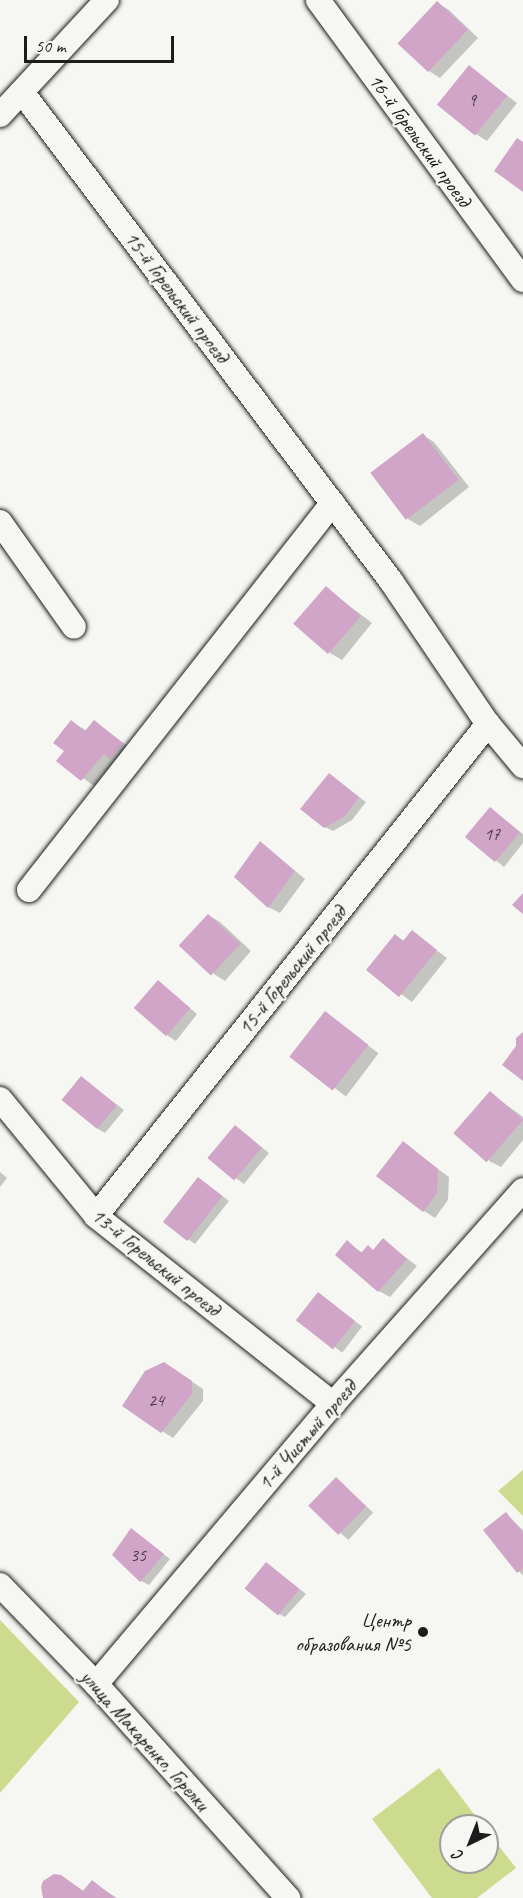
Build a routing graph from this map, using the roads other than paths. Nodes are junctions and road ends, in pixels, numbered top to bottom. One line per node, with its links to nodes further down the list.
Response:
1 (107, 0): 3 (street)
2 (318, 0): 5 (street, 16-й Горельский проезд)
3 (22, 92): 4 (street); 6 (street, 15-й Горельский проезд)
4 (0, 115)
5 (523, 280)
6 (332, 503): 9 (street, 15-й Горельский проезд); 11 (street)
7 (0, 522): 8 (street)
8 (74, 627)
9 (488, 724): 10 (street, 15-й Горельский проезд); 14 (street, 15-й Горельский проезд)
10 (523, 766)
11 (29, 890)
12 (0, 1099): 14 (street, 13-й Горельский проезд)
13 (523, 1190): 15 (street, 1-й Чистый проезд)
14 (96, 1216): 15 (street, 13-й Горельский проезд)
15 (333, 1404): 17 (street, 1-й Чистый проезд)
16 (0, 1585): 17 (street, улица Макаренко, Горелки)
17 (96, 1684): 18 (street, улица Макаренко, Горелки)
18 (288, 1898)

